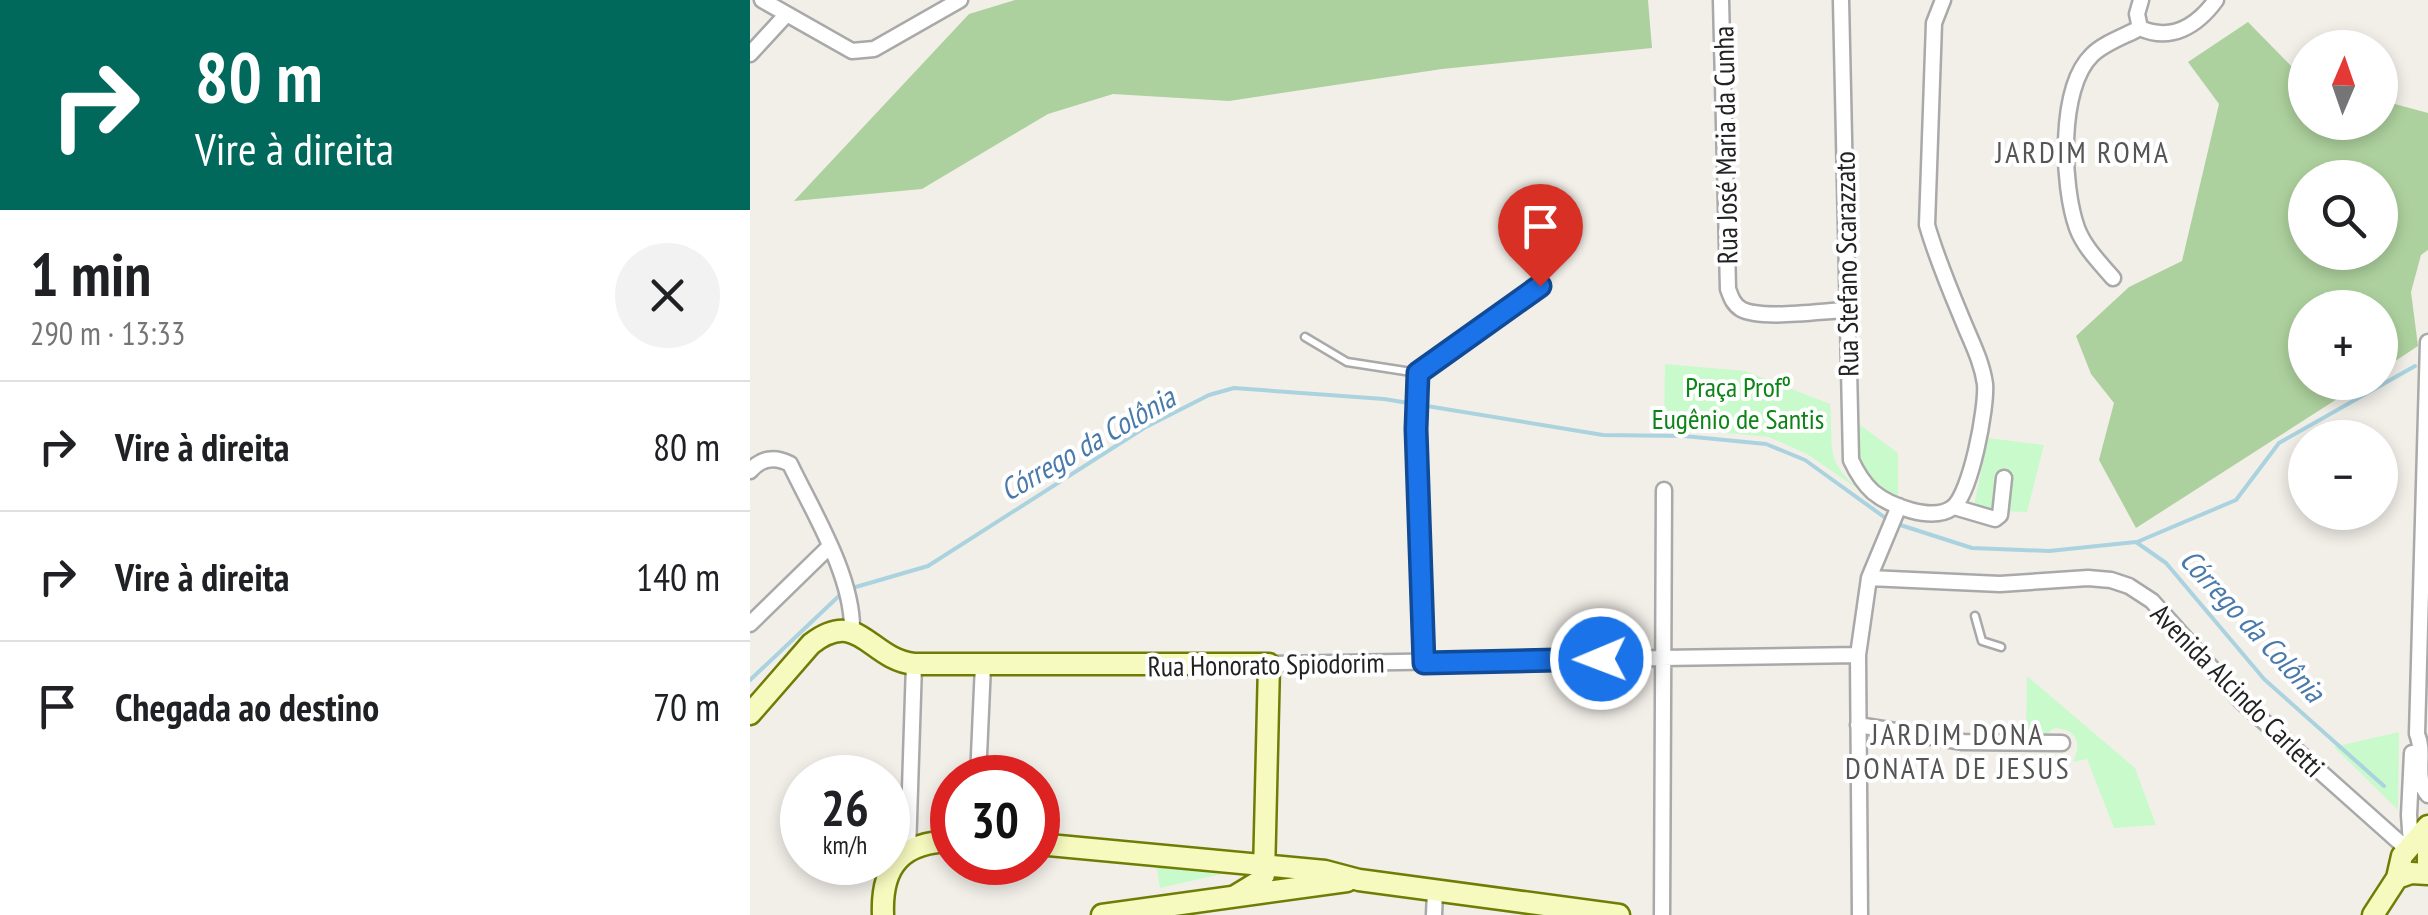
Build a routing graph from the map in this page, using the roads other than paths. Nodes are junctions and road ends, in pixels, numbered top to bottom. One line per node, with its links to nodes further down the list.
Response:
1 (762, 0): 8 (street)
2 (960, 0): 8 (street)
3 (1721, 0): 13 (street, Rua José Maria da Cunha)
4 (1841, 0): 13 (street, Rua Stefano Scarazzato)
5 (1943, 0): 21 (street)
6 (2140, 0): 9 (street)
7 (2216, 0): 9 (street)
8 (785, 16): 10 (street)
9 (2140, 28): 11 (street)
10 (750, 54)
11 (2113, 278)
12 (1540, 286): 16 (lane)
13 (1846, 310): 22 (street, Rua Stefano Scarazzato)
14 (1304, 337): 16 (lane)
15 (2428, 344): 17 (street)
16 (1418, 373): 31 (lane)
17 (2426, 454): 37 (street)
18 (750, 471): 23 (street)
19 (2004, 478): 21 (street)
20 (1664, 490): 30 (street)
21 (1954, 507): 22 (street)
22 (1897, 510): 24 (street)
23 (830, 546): 26 (street); 27 (street)
24 (1869, 578): 29 (street); 43 (street, Avenida Alcindo Carletti)
25 (1975, 616): 28 (lane)
26 (852, 620): 32 (main road); 35 (main road)
27 (750, 624)
28 (2002, 647)
29 (1858, 655): 30 (street, Rua Honorato Spiodorim); 36 (street)
30 (1664, 658): 31 (street, Rua Honorato Spiodorim); 57 (street)
31 (1424, 663): 33 (street, Rua Honorato Spiodorim)
32 (914, 664): 34 (main road, Rua Honorato Spiodorim); 40 (street)
33 (1269, 664): 34 (main road, Rua Honorato Spiodorim); 45 (main road)
34 (982, 665): 39 (street)
35 (750, 714)
36 (1858, 725): 38 (street); 58 (street)
37 (2418, 734): 41 (street); 43 (street)
38 (2062, 742)
39 (979, 755)
40 (910, 789)
41 (2428, 796)
42 (2428, 826): 43 (main road)
43 (2415, 845): 46 (main road); 47 (main road)
44 (1060, 846): 45 (main road)
45 (1264, 865): 48 (main road); 51 (main road)
46 (2428, 874): 47 (main road)
47 (2397, 878): 59 (main road)
48 (1359, 880): 50 (main road); 51 (main road)
49 (884, 885): 53 (main road)
50 (1435, 891): 52 (main road); 55 (street)
51 (1229, 903): 54 (main road)
52 (1549, 910): 56 (main road)
53 (883, 915)
54 (1102, 915)
55 (1434, 915)
56 (1619, 915)
57 (1662, 915)
58 (1860, 915)
59 (2373, 915)

